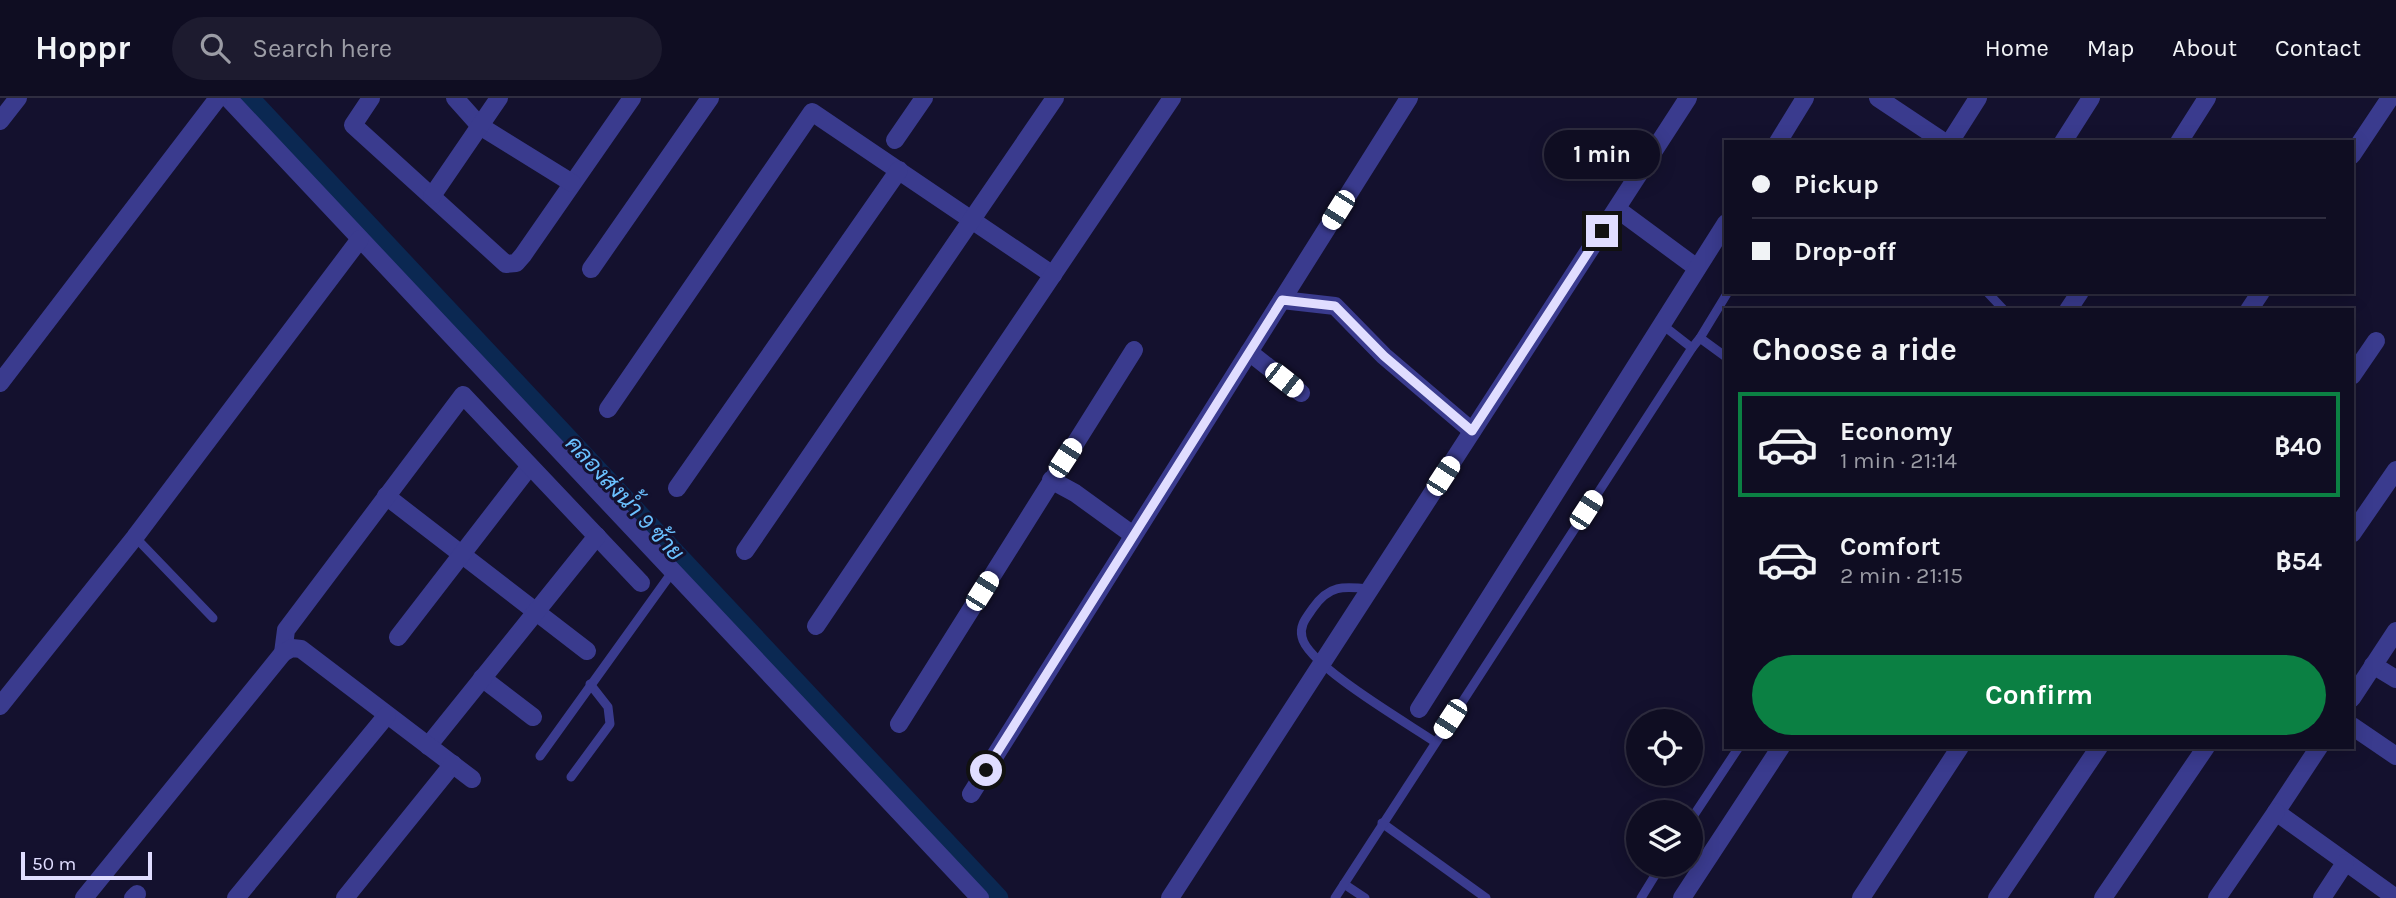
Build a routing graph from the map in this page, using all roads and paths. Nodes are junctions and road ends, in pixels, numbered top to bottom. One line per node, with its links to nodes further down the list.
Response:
1 (18, 98): 20 (street)
2 (218, 98): 51 (street)
3 (228, 98): 35 (street)
4 (371, 98): 31 (street)
5 (455, 98): 21 (street)
6 (499, 98): 21 (street)
7 (632, 98): 30 (street)
8 (710, 98): 36 (street)
9 (924, 98): 22 (street)
10 (1055, 98): 33 (street)
11 (1172, 98): 38 (street)
12 (1409, 98): 41 (street)
13 (1688, 98): 32 (street)
14 (1805, 98): 23 (street)
15 (1878, 98): 24 (street)
16 (1978, 98): 25 (street)
17 (2091, 98): 26 (street)
18 (2207, 98): 27 (street)
19 (2390, 98): 28 (street)
20 (0, 121)
21 (480, 126): 30 (street); 31 (street)
22 (895, 140)
23 (1778, 140)
24 (1941, 140)
25 (1951, 140)
26 (2064, 140)
27 (2180, 140)
28 (2354, 152)
29 (899, 170): 33 (street); 53 (street); 58 (street)
30 (572, 183): 31 (street)
31 (432, 196)
32 (1617, 209): 37 (street); 54 (street)
33 (972, 219): 38 (street); 64 (street)
34 (1724, 226): 37 (street)
35 (360, 239): 63 (street); 66 (street)
36 (592, 268)
37 (1697, 268): 43 (street)
38 (1052, 275): 71 (street)
39 (1727, 294): 44 (lane)
40 (1989, 294): 42 (lane)
41 (1282, 300): 48 (street); 54 (street)
42 (2002, 308)
43 (1660, 323): 46 (lane); 83 (street)
44 (1700, 338): 46 (lane); 49 (lane)
45 (2376, 341): 50 (street)
46 (1692, 348): 88 (lane)
47 (1134, 350): 57 (street)
48 (1249, 352): 52 (street); 61 (street)
49 (1724, 356)
50 (2354, 373)
51 (0, 383)
52 (1301, 393)
53 (608, 409)
54 (1472, 431): 68 (street)
55 (530, 466): 59 (street); 62 (street); 65 (street)
56 (2396, 470): 60 (street)
57 (1051, 480): 61 (street); 86 (street)
58 (677, 488)
59 (386, 496): 65 (street); 75 (street)
60 (2354, 531)
61 (1133, 535): 101 (street)
62 (597, 536): 67 (street); 69 (street)
63 (135, 537): 70 (lane); 82 (street)
64 (746, 551)
65 (462, 554): 69 (street); 73 (street)
66 (673, 571): 80 (lane); 111 (street)
67 (641, 583)
68 (1369, 589): 76 (street); 76 (lane)
69 (536, 612): 74 (street); 78 (street)
70 (213, 618)
71 (816, 626)
72 (2396, 631): 77 (street)
73 (398, 637)
74 (587, 651)
75 (283, 653): 84 (street); 108 (street)
76 (1320, 664): 88 (lane); 112 (street)
77 (2373, 665): 79 (street); 81 (street)
78 (482, 678): 85 (street); 89 (street)
79 (2396, 679)
80 (590, 684): 96 (lane); 99 (lane)
81 (2354, 695)
82 (0, 706)
83 (1419, 709)
84 (387, 715): 89 (street); 109 (street)
85 (533, 717)
86 (899, 724)
87 (2354, 727): 97 (street)
88 (1435, 742): 104 (lane)
89 (428, 746): 98 (street)
90 (1738, 749): 102 (lane)
91 (1780, 749): 117 (street)
92 (1959, 749): 118 (street)
93 (2098, 749): 119 (street)
94 (2205, 749): 120 (street)
95 (2318, 749): 103 (street)
96 (540, 756)
97 (2396, 756)
98 (453, 764): 100 (street); 110 (street)
99 (571, 777)
100 (471, 779)
101 (971, 794)
102 (1703, 801)
103 (2276, 812): 105 (street); 121 (street)
104 (1382, 823): 107 (lane); 115 (lane)
105 (2345, 863): 122 (street); 123 (street)
106 (1654, 877): 116 (lane)
107 (1344, 884): 113 (lane); 114 (lane)
108 (84, 898)
109 (236, 898)
110 (345, 898)
111 (981, 898)
112 (1170, 898)
113 (1335, 898)
114 (1366, 898)
115 (1486, 898)
116 (1641, 898)
117 (1682, 898)
118 (1861, 898)
119 (1997, 898)
120 (2104, 898)
121 (2217, 898)
122 (2322, 898)
123 (2396, 898)

